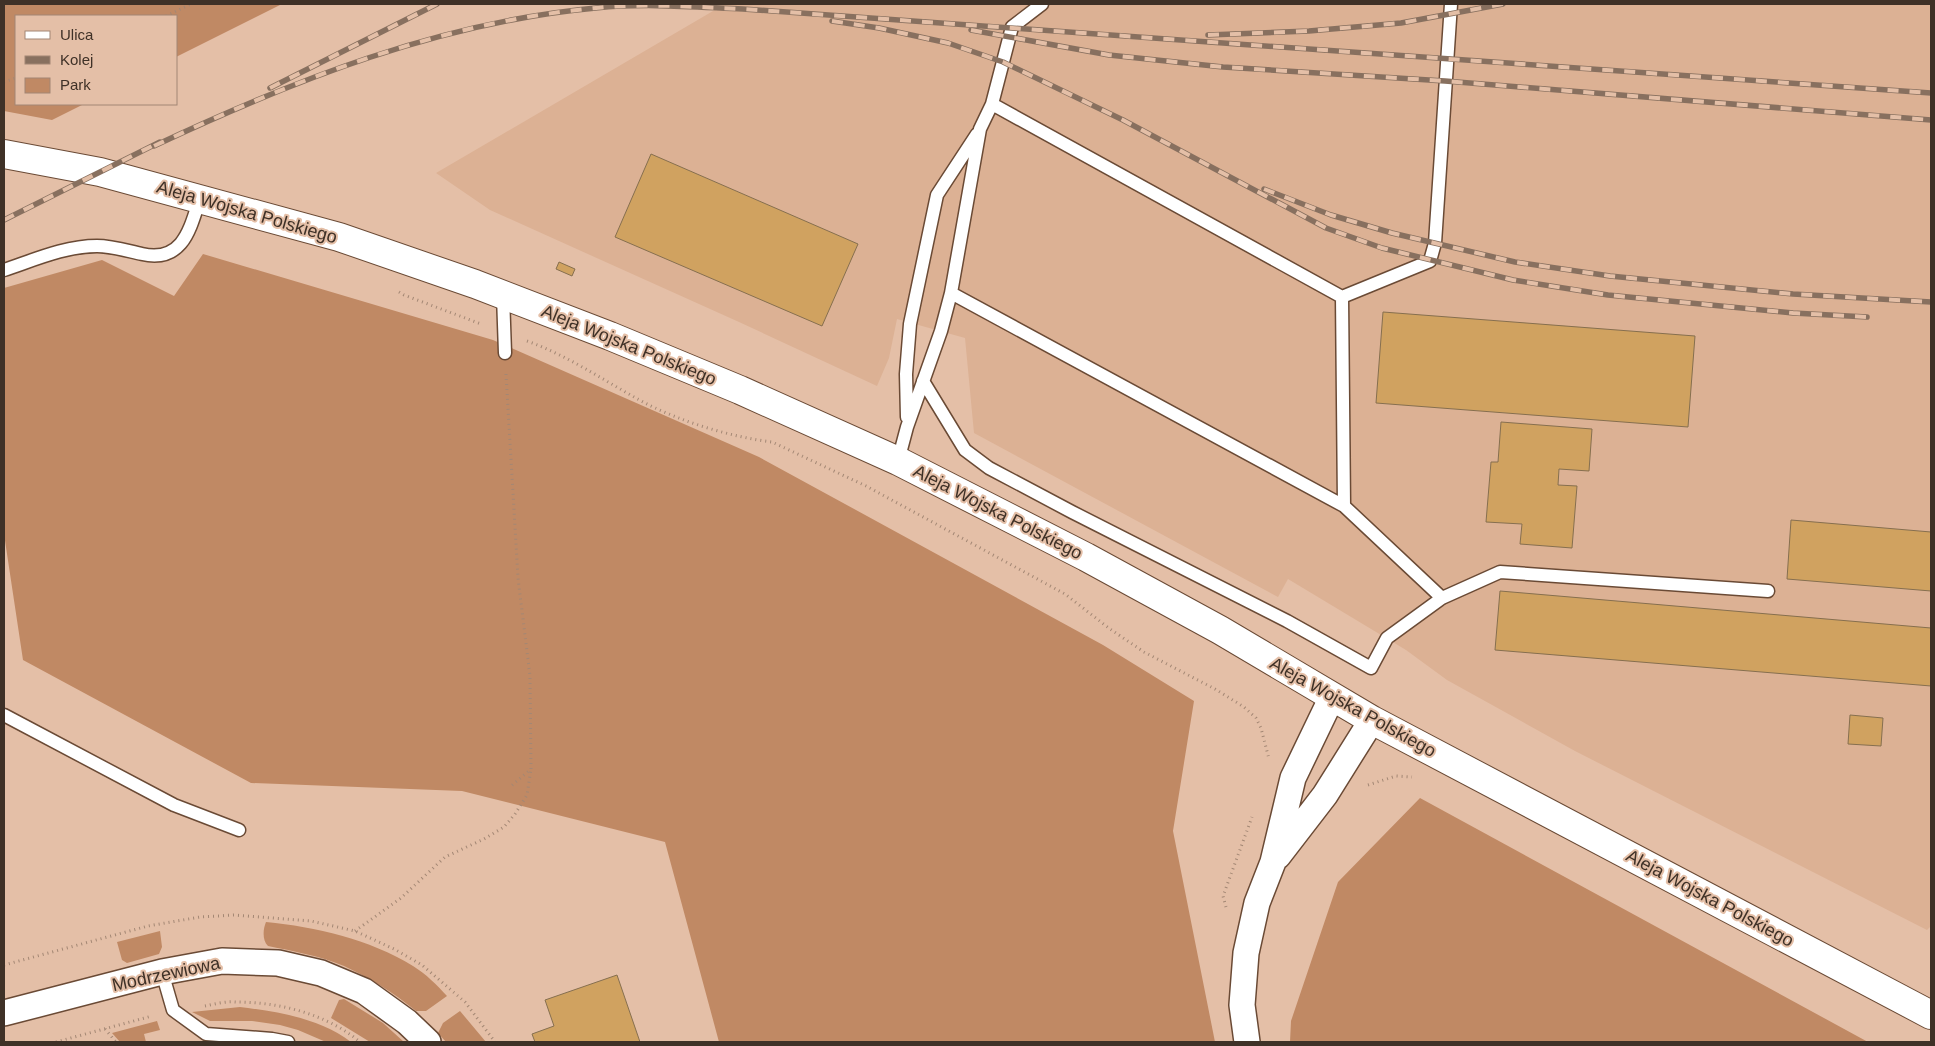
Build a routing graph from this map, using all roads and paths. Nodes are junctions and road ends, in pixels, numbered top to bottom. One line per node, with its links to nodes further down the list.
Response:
1 (191, 4): 4 (path)
2 (1042, 4): 5 (lane)
3 (1451, 4): 13 (lane)
4 (168, 15)
5 (992, 104): 6 (lane); 13 (lane)
6 (980, 129): 11 (lane); 17 (lane)
7 (4, 154): 8 (main road, Aleja Wojska Polskiego)
8 (200, 198): 9 (lane); 12 (main road, Aleja Wojska Polskiego)
9 (4, 270)
10 (396, 289): 14 (path)
11 (951, 293): 16 (lane); 19 (lane)
12 (503, 295): 14 (lane); 18 (main road, Aleja Wojska Polskiego)
13 (1342, 297): 19 (lane)
14 (505, 333): 15 (lane); 25 (path)
15 (505, 353): 26 (path)
16 (923, 381): 17 (lane); 21 (lane)
17 (907, 427): 18 (lane)
18 (898, 461): 22 (main road, Aleja Wojska Polskiego)
19 (1344, 506): 21 (lane)
20 (1768, 591): 21 (lane)
21 (1442, 598)
22 (1332, 698): 24 (main road, Aleja Wojska Polskiego); 31 (street)
23 (4, 715): 30 (lane)
24 (1372, 720): 31 (street); 35 (main road, Aleja Wojska Polskiego)
25 (1270, 767)
26 (531, 769): 28 (path); 32 (path)
27 (1414, 777): 29 (path)
28 (510, 787)
29 (1364, 790)
30 (239, 830)
31 (1273, 862): 40 (street)
32 (356, 931)
33 (162, 972): 34 (street, Modrzewiowa); 38 (lane); 39 (street, Modrzewiowa)
34 (4, 1013)
35 (1931, 1015)
36 (105, 1029): 37 (path)
37 (116, 1042)
38 (288, 1042)
39 (428, 1042)
40 (1247, 1042)

